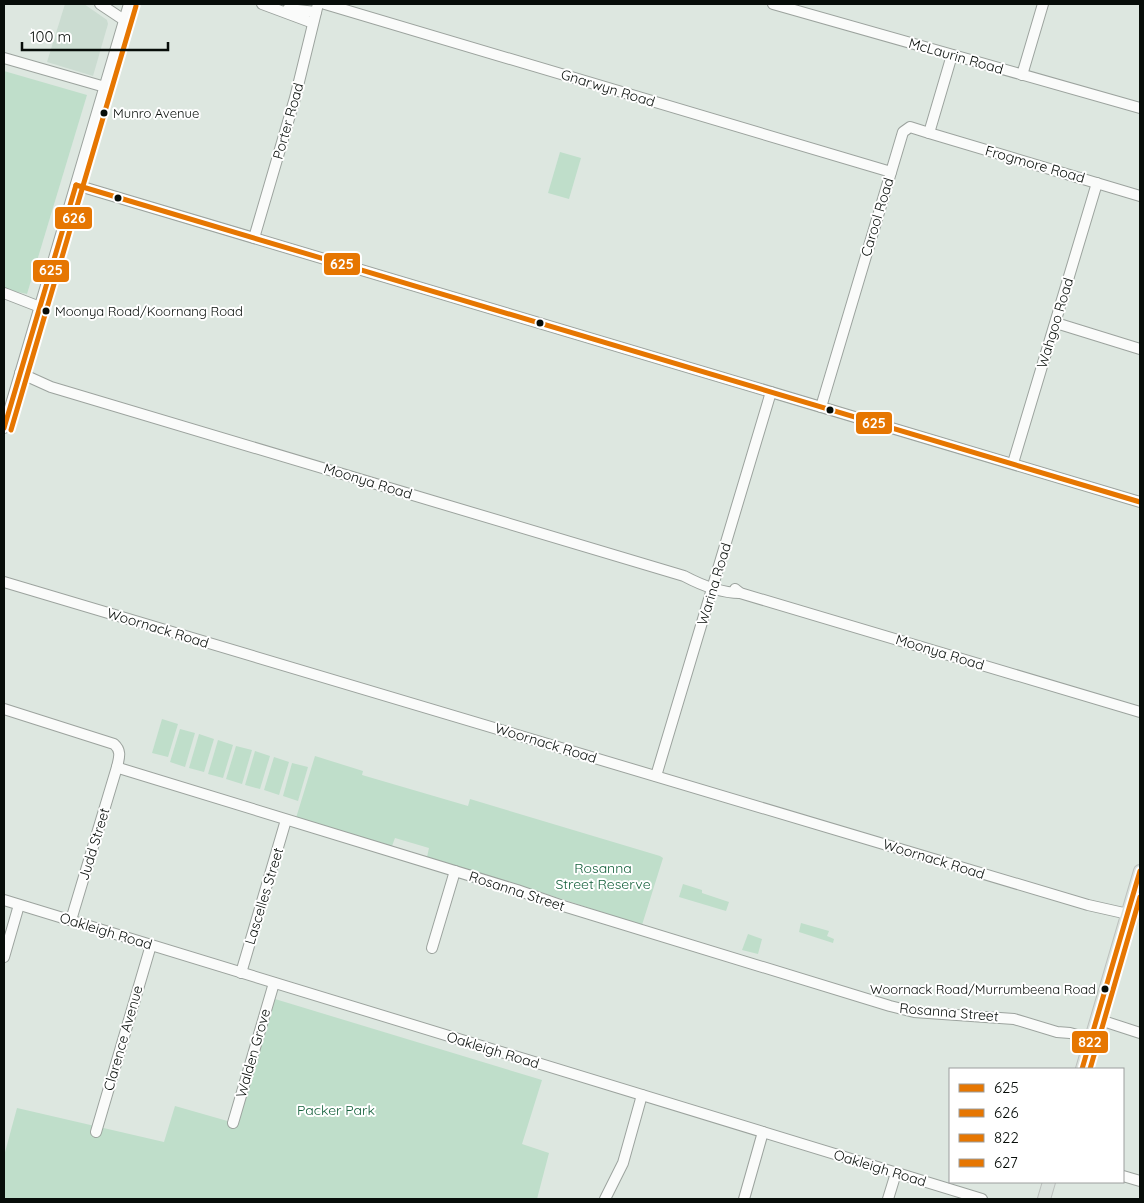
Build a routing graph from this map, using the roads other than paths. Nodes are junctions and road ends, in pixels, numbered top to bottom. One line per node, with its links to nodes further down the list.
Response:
1 (100, 4): 8 (street)
2 (326, 4): 15 (street, Gnarwyn Road)
3 (773, 4): 9 (street, McLaurin Road)
4 (127, 5): 8 (street)
5 (267, 5): 7 (street)
6 (1040, 5): 11 (street)
7 (316, 13): 19 (street, Porter Road)
8 (124, 20): 12 (street)
9 (952, 55): 11 (street, McLaurin Road); 14 (street)
10 (4, 58): 12 (street)
11 (1022, 75): 13 (street, McLaurin Road)
12 (104, 87): 17 (street)
13 (1140, 108)
14 (929, 133): 15 (street, Carool Road); 16 (street, Frogmore Road)
15 (891, 172): 26 (street, Carool Road)
16 (1097, 182): 18 (street, Frogmore Road); 22 (street, Wahgoo Road)
17 (76, 185): 19 (street); 21 (street)
18 (1140, 196)
19 (254, 238): 25 (street)
20 (6, 294): 21 (street)
21 (41, 302): 24 (street)
22 (1056, 323): 23 (street); 28 (street, Wahgoo Road)
23 (1140, 349)
24 (19, 378): 27 (street); 31 (street, Moonya Road)
25 (771, 392): 26 (street); 31 (street, Warina Road)
26 (821, 407): 28 (street)
27 (4, 428)
28 (1013, 463): 29 (street)
29 (1140, 502)
30 (4, 582): 35 (street, Woornack Road)
31 (714, 585): 33 (street, Moonya Road); 35 (street, Warina Road)
32 (4, 709): 34 (street)
33 (1140, 712)
34 (117, 767): 36 (street, Rosanna Street); 42 (street, Judd Street)
35 (656, 776): 41 (street, Woornack Road)
36 (286, 820): 37 (street, Rosanna Street); 46 (street, Lascelles Street)
37 (455, 871): 44 (street); 50 (street, Rosanna Street)
38 (1140, 871): 41 (main road)
39 (4, 900): 40 (street, Oakleigh Road)
40 (19, 905): 42 (street, Oakleigh Road); 45 (street)
41 (1127, 917): 48 (main road)
42 (71, 920): 43 (street, Oakleigh Road)
43 (151, 945): 46 (street, Oakleigh Road); 54 (street, Clarence Avenue)
44 (432, 948)
45 (4, 957)
46 (241, 973): 47 (street, Oakleigh Road)
47 (274, 983): 52 (street, Oakleigh Road); 53 (street, Walden Grove)
48 (1097, 1019): 49 (street); 50 (main road)
49 (1140, 1033)
50 (1090, 1043): 51 (main road)
51 (1082, 1068)
52 (642, 1095): 55 (street, Oakleigh Road); 60 (street)
53 (233, 1123)
54 (96, 1132)
55 (763, 1132): 56 (street, Oakleigh Road); 61 (street)
56 (896, 1173): 62 (street); 63 (street, Oakleigh Road)
57 (1124, 1176): 58 (street)
58 (1140, 1182)
59 (1049, 1183): 64 (main road)
60 (604, 1199)
61 (744, 1199)
62 (888, 1199)
63 (982, 1199)
64 (1044, 1199)

